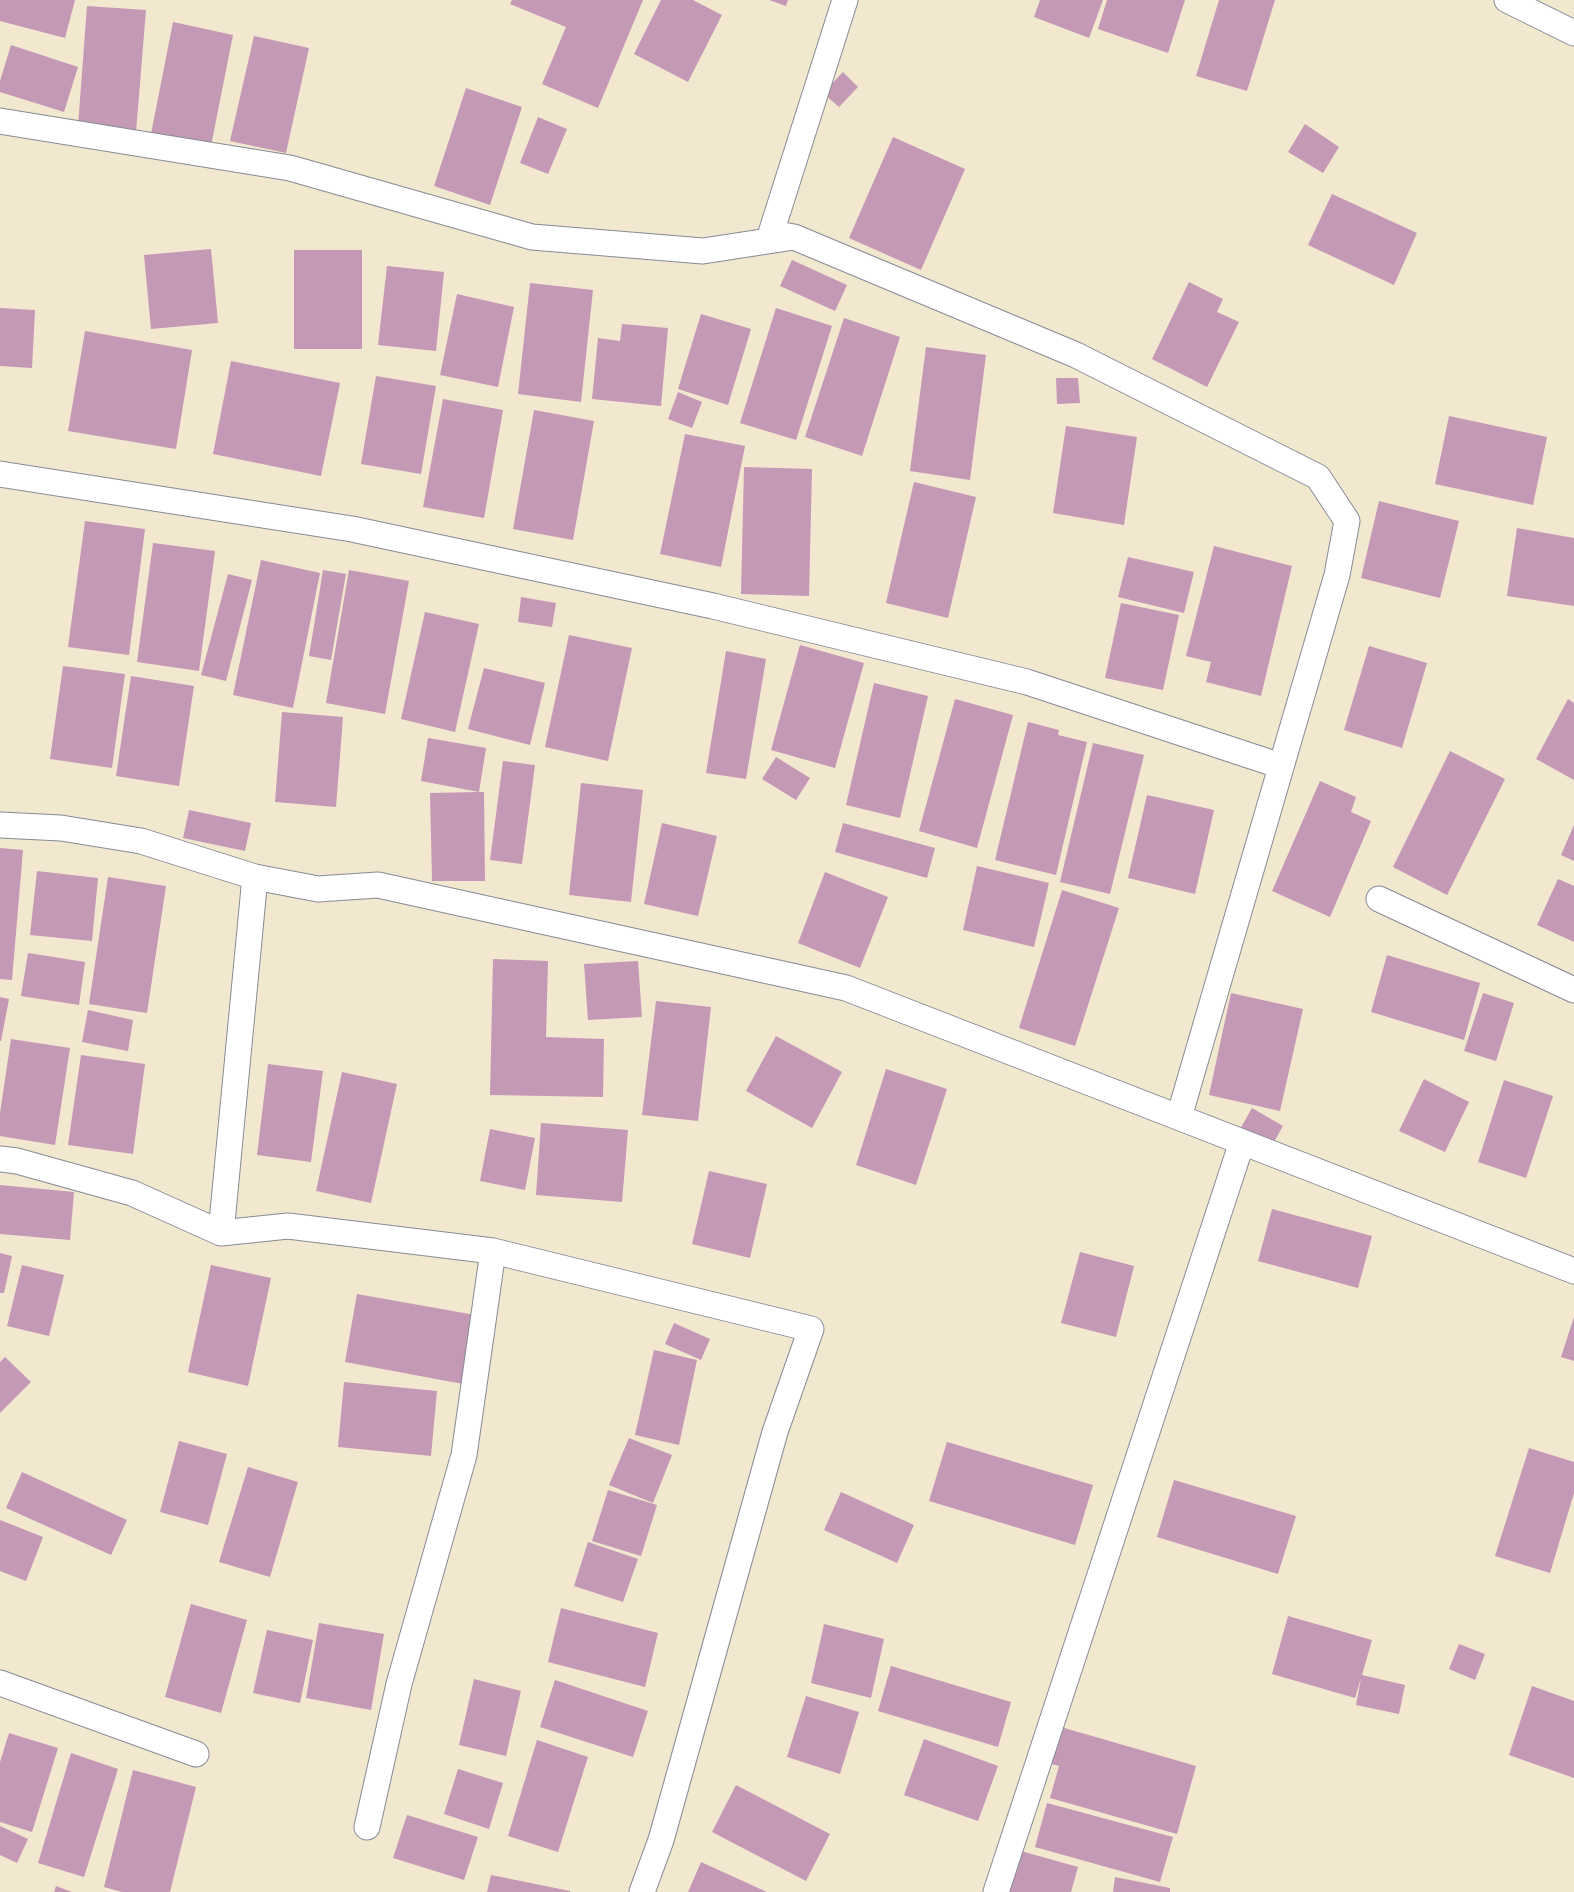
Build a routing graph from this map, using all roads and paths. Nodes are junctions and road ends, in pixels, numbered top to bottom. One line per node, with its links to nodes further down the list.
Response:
1 (845, 0): 5 (street)
2 (1507, 0): 3 (street)
3 (1574, 33)
4 (0, 121): 5 (street)
5 (794, 237): 7 (street)
6 (0, 474): 7 (street)
7 (1281, 766): 12 (street)
8 (0, 825): 9 (street)
9 (255, 877): 12 (street); 15 (street)
10 (1379, 899): 11 (street)
11 (1574, 990)
12 (1179, 1117): 13 (street)
13 (1242, 1142): 17 (street); 22 (street)
14 (0, 1159): 15 (street)
15 (221, 1233): 16 (street)
16 (493, 1251): 20 (street); 21 (street)
17 (1574, 1271)
18 (0, 1683): 19 (street)
19 (196, 1754)
20 (367, 1826)
21 (642, 1892)
22 (996, 1892)

